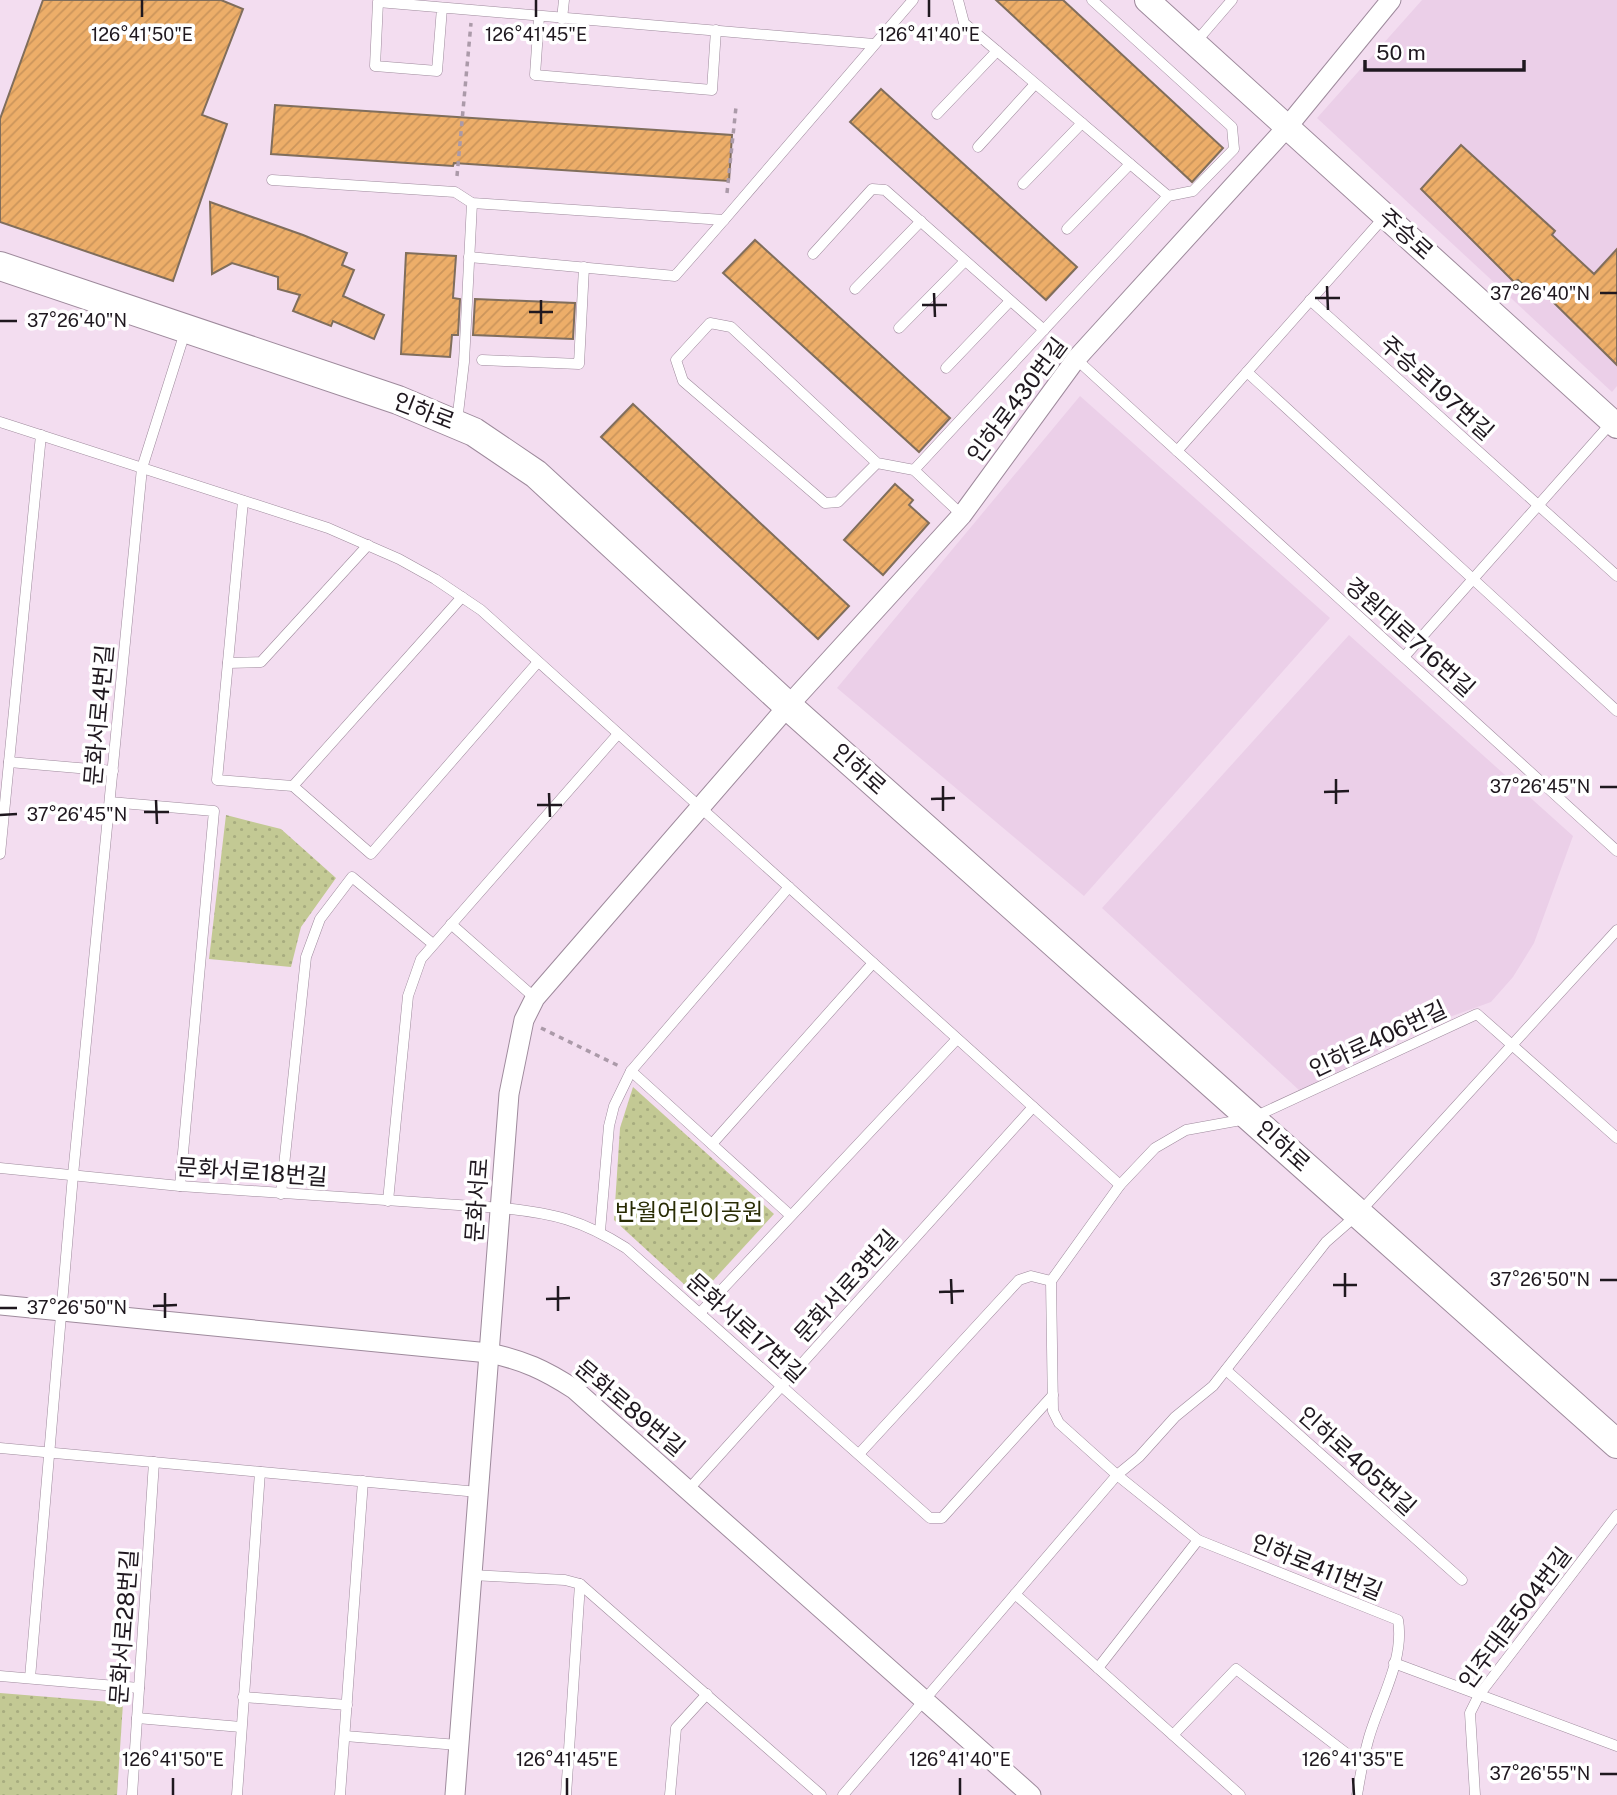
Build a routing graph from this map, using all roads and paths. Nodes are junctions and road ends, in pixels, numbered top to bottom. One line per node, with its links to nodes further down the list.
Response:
1 (564, 0): 11 (lane)
2 (913, 0): 14 (lane)
3 (958, 0): 15 (lane)
4 (1093, 0): 26 (lane)
5 (1147, 0): 13 (street, 주승로)
6 (1232, 0): 13 (lane)
7 (1391, 0): 20 (street, 인하로430번길)
8 (442, 8): 8 (lane); 9 (lane)
9 (473, 10): 10 (lane); 25 (path)
10 (539, 17): 11 (lane); 12 (lane)
11 (562, 19): 12 (lane)
12 (716, 30): 14 (lane)
13 (1195, 43): 20 (street, 주승로)
14 (874, 44): 29 (lane)
15 (997, 51): 16 (lane); 18 (lane)
16 (1035, 83): 19 (lane); 21 (lane)
17 (736, 107): 29 (path)
18 (937, 114)
19 (1082, 123): 22 (lane); 24 (lane)
20 (1288, 126): 28 (street, 주승로); 43 (street, 인하로430번길)
21 (978, 147)
22 (1130, 164): 26 (lane); 31 (lane)
23 (272, 180): 25 (lane)
24 (1023, 184)
25 (455, 192): 27 (lane)
26 (1168, 196): 42 (lane)
27 (471, 203): 29 (lane); 33 (lane)
28 (1385, 216): 38 (lane); 47 (street, 주승로)
29 (724, 220): 36 (lane)
30 (920, 221): 32 (lane); 34 (lane); 37 (lane)
31 (1067, 229)
32 (813, 254)
33 (469, 257): 36 (lane); 49 (lane)
34 (965, 261): 39 (lane); 40 (lane)
35 (0, 266): 41 (main road, 인하로)
36 (584, 267): 44 (lane)
37 (855, 289)
38 (1310, 300): 46 (lane); 56 (lane, 주승로197번길)
39 (1010, 301): 42 (lane); 45 (lane)
40 (899, 327)
41 (186, 329): 49 (main road, 인하로); 53 (lane, 문화서로4번길)
42 (1044, 330): 54 (lane)
43 (1076, 359): 51 (lane, 경원대로716번길); 57 (street, 인하로430번길)
44 (482, 360)
45 (946, 368)
46 (1247, 372): 51 (lane); 60 (lane)
47 (1615, 421): 56 (lane)
48 (0, 422): 50 (lane)
49 (457, 423): 65 (main road, 인하로)
50 (41, 435): 53 (lane); 68 (lane)
51 (1177, 451): 62 (lane, 경원대로716번길)
52 (877, 463): 52 (lane); 54 (lane)
53 (142, 468): 55 (lane); 69 (lane, 문화서로4번길)
54 (914, 470): 57 (lane)
55 (243, 501): 58 (lane); 64 (lane)
56 (1538, 505): 59 (lane, 주승로197번길); 60 (lane)
57 (962, 515): 65 (street, 인하로430번길)
58 (368, 545): 61 (lane); 64 (lane)
59 (1617, 576)
60 (1473, 579): 62 (lane); 66 (lane)
61 (462, 597): 63 (lane); 70 (lane)
62 (1404, 657): 74 (lane, 경원대로716번길)
63 (538, 662): 67 (lane); 70 (lane)
64 (228, 663): 70 (lane)
65 (788, 706): 73 (street, 문화서로); 87 (main road, 인하로)
66 (1617, 710)
67 (618, 734): 73 (lane); 77 (lane)
68 (9, 762): 69 (lane); 71 (lane)
69 (113, 771): 72 (lane, 문화서로4번길)
70 (293, 786)
71 (3, 793): 75 (lane)
72 (110, 802): 91 (lane, 문화서로4번길); 93 (lane)
73 (701, 808): 76 (lane); 81 (street, 문화서로)
74 (1617, 850)
75 (0, 854)
76 (789, 887): 80 (lane); 85 (lane)
77 (451, 924): 79 (lane); 81 (lane)
78 (1617, 930): 84 (lane)
79 (433, 944): 94 (lane); 95 (lane)
80 (873, 962): 83 (lane); 89 (lane)
81 (535, 998): 82 (street, 문화서로)
82 (524, 1020): 85 (path); 96 (street, 문화서로)
83 (957, 1038): 86 (lane); 98 (lane)
84 (1512, 1045): 87 (lane, 인하로406번길); 88 (lane); 97 (lane)
85 (631, 1071): 89 (lane); 99 (lane)
86 (1033, 1107): 92 (lane); 106 (lane, 문화서로3번길)
87 (1252, 1118): 92 (lane); 97 (main road, 인하로)
88 (1617, 1138)
89 (712, 1144): 98 (lane)
90 (0, 1168): 91 (lane, 문화서로18번길)
91 (73, 1175): 93 (lane, 문화서로18번길); 102 (lane, 문화서로4번길)
92 (1120, 1185): 100 (lane)
93 (180, 1186): 94 (lane, 문화서로18번길)
94 (281, 1194): 95 (lane, 문화서로18번길)
95 (387, 1200): 96 (lane, 문화서로18번길)
96 (502, 1208): 99 (lane, 문화서로17번길); 104 (street, 문화서로)
97 (1358, 1214): 105 (lane); 108 (main road, 인하로)
98 (790, 1215): 103 (lane)
99 (600, 1231): 103 (lane, 문화서로17번길)
100 (1051, 1281): 107 (lane, 인하로411번길); 111 (lane)
101 (0, 1305): 102 (street, 문화로89번길)
102 (62, 1311): 104 (street, 문화로89번길); 110 (lane, 문화서로4번길)
103 (700, 1313): 106 (lane, 문화서로17번길)
104 (489, 1353): 116 (street, 문화로89번길); 117 (street, 문화서로)
105 (1226, 1370): 114 (lane); 121 (lane, 인하로405번길)
106 (782, 1386): 111 (lane, 문화서로17번길); 116 (lane, 문화서로3번길)
107 (1053, 1395): 111 (lane, 문화서로17번길); 114 (lane, 인하로411번길)
108 (1617, 1444)
109 (0, 1448): 110 (lane)
110 (49, 1452): 112 (lane); 127 (lane)
111 (859, 1454)
112 (154, 1462): 113 (lane); 128 (lane, 문화서로28번길)
113 (260, 1472): 115 (lane); 131 (lane)
114 (1117, 1475): 119 (lane, 인하로411번길); 123 (lane)
115 (363, 1481): 117 (lane); 133 (lane)
116 (688, 1490): 132 (street, 문화로89번길)
117 (478, 1492): 120 (street, 문화서로)
118 (1617, 1515): 130 (lane, 인주대로504번길)
119 (1198, 1539): 124 (lane, 인하로411번길); 125 (lane)
120 (471, 1575): 122 (lane); 138 (street, 문화서로)
121 (1462, 1580)
122 (580, 1584): 129 (lane); 145 (lane)
123 (1015, 1594): 125 (lane); 132 (lane)
124 (1394, 1663): 130 (lane); 140 (lane, 인하로411번길)
125 (1098, 1668): 136 (lane)
126 (0, 1675): 127 (lane)
127 (30, 1678): 128 (lane)
128 (139, 1688): 134 (lane, 문화서로28번길)
129 (707, 1695): 146 (lane); 147 (lane)
130 (1479, 1695): 139 (lane); 152 (lane, 인주대로504번길)
131 (243, 1697): 133 (lane); 135 (lane)
132 (924, 1700): 148 (lane); 149 (street, 문화로89번길)
133 (347, 1705): 137 (lane)
134 (137, 1718): 135 (lane); 141 (lane, 문화서로28번길)
135 (242, 1727): 142 (lane)
136 (1173, 1735): 140 (lane); 150 (lane)
137 (345, 1736): 138 (lane); 143 (lane)
138 (458, 1745): 144 (street, 문화서로)
139 (1617, 1746)
140 (1363, 1766): 151 (lane, 인하로411번길)
141 (132, 1795)
142 (237, 1795)
143 (340, 1795)
144 (455, 1795)
145 (566, 1795)
146 (670, 1795)
147 (821, 1795)
148 (843, 1795)
149 (1031, 1795)
150 (1240, 1795)
151 (1357, 1795)
152 (1475, 1795)

